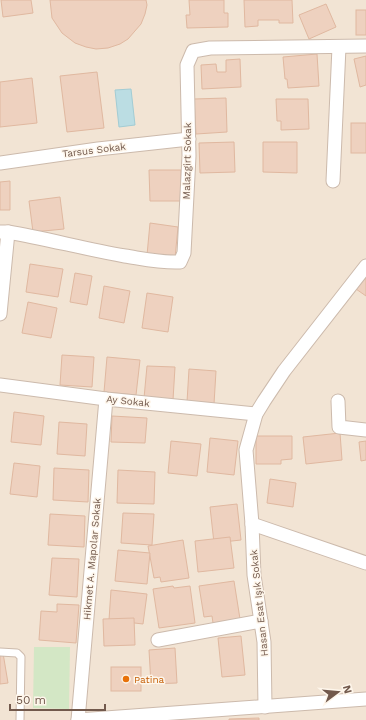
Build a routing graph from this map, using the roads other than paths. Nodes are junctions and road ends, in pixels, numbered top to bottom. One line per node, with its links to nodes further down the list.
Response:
1 (366, 46): 2 (street, Malazgirt Sokak)
2 (339, 47): 3 (street, Malazgirt Sokak); 5 (street)
3 (189, 140): 4 (street, Tarsus Sokak); 6 (street, Malazgirt Sokak)
4 (0, 163)
5 (332, 181)
6 (4, 232): 8 (street)
7 (366, 266): 12 (street, Hasan Esat Işık Sokak)
8 (0, 314)
9 (0, 388): 10 (street, Ay Sokak)
10 (106, 399): 12 (street, Ay Sokak); 22 (street, Hikmet A. Mapolar Sokak)
11 (338, 401): 13 (street)
12 (256, 414): 14 (street, Hasan Esat Işık Sokak)
13 (366, 430)
14 (252, 524): 15 (street); 16 (street, Hasan Esat Işık Sokak)
15 (366, 562)
16 (261, 621): 17 (street); 20 (street, Hasan Esat Işık Sokak)
17 (158, 640)
18 (0, 652): 21 (lane)
19 (366, 699): 20 (street)
20 (265, 707): 22 (street)
21 (20, 720)
22 (78, 720)

